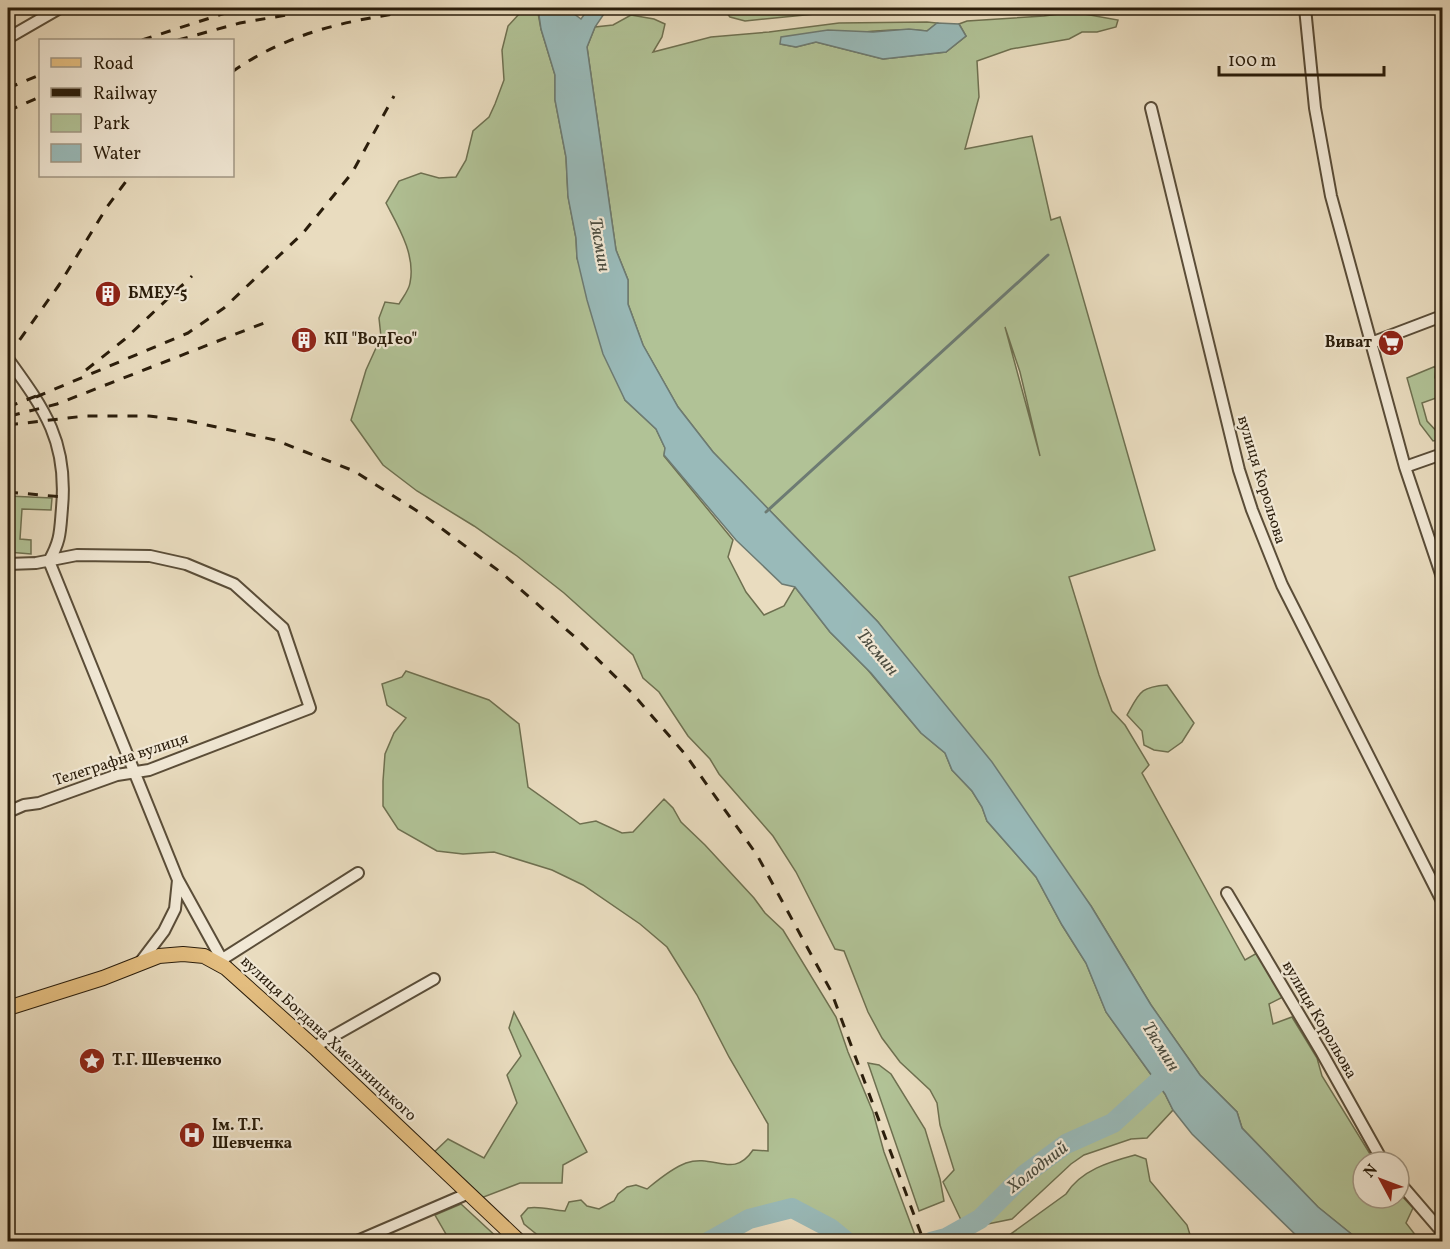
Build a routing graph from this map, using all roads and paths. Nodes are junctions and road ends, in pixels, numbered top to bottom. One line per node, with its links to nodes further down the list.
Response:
1 (60, 8): 3 (street)
2 (1305, 8): 6 (street)
3 (8, 38)
4 (1151, 108): 18 (street, вулиця Корольова)
5 (1443, 316): 6 (street)
6 (1371, 343): 9 (street)
7 (8, 359): 10 (street)
8 (1443, 454): 9 (street)
9 (1405, 467): 12 (street)
10 (49, 561): 11 (street); 13 (street, вулиця Богдана Хмельницького); 13 (street, Телеграфна вулиця)
11 (8, 564)
12 (1443, 577)
13 (133, 772): 14 (street, Телеграфна вулиця); 16 (street, вулиця Богдана Хмельницького)
14 (8, 812)
15 (358, 873): 20 (street)
16 (178, 880): 19 (street); 20 (street, вулиця Богдана Хмельницького)
17 (1227, 893): 24 (street, вулиця Корольова)
18 (1443, 901)
19 (139, 963): 20 (main road); 22 (main road)
20 (223, 964): 23 (main road, вулиця Богдана Хмельницького)
21 (434, 979): 23 (street)
22 (8, 1008)
23 (314, 1047): 25 (main road, вулиця Богдана Хмельницького)
24 (1376, 1150)
25 (469, 1193): 28 (street); 29 (main road, вулиця Богдана Хмельницького)
26 (1411, 1196): 27 (street)
27 (1443, 1232)
28 (355, 1242)
29 (520, 1242)

